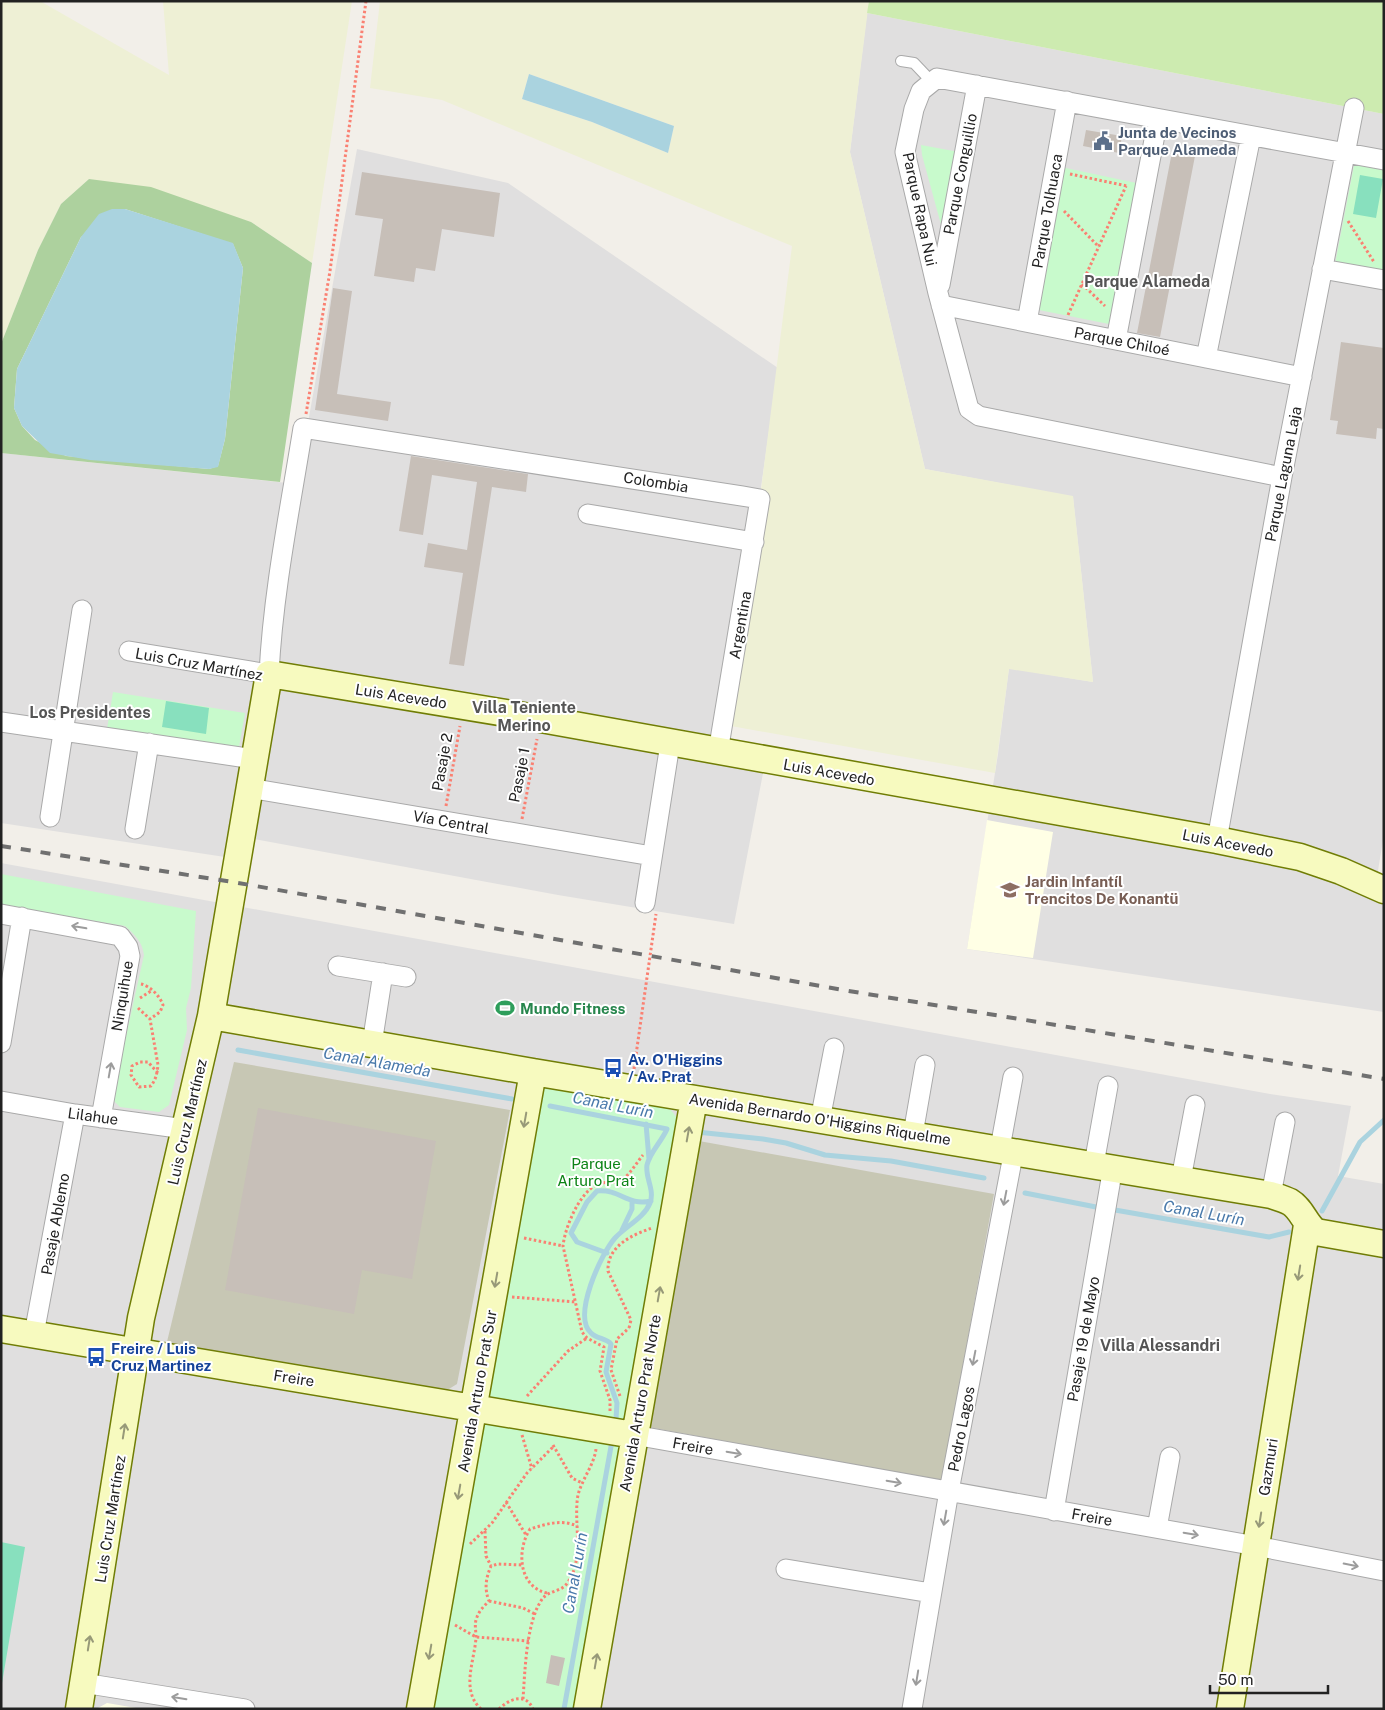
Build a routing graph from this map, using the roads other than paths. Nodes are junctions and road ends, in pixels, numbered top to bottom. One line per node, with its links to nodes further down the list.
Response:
1 (901, 60): 2 (lane)
2 (932, 82): 3 (street); 12 (street, Parque Rapa Nui)
3 (977, 85): 4 (street); 12 (street, Parque Conguillio)
4 (1067, 101): 6 (street); 13 (street, Parque Tolhuaca)
5 (1354, 108): 8 (street, Parque Laguna Laja)
6 (1158, 119): 7 (street); 14 (street)
7 (1251, 136): 8 (street); 15 (street)
8 (1345, 153): 9 (street); 10 (street, Parque Laguna Laja)
9 (1384, 160)
10 (1322, 269): 11 (street); 16 (street, Parque Laguna Laja)
11 (1381, 274)
12 (940, 299): 13 (street, Parque Chiloé); 17 (street, Parque Rapa Nui)
13 (1027, 322): 14 (street, Parque Chiloé)
14 (1116, 340): 15 (street, Parque Chiloé)
15 (1206, 358): 16 (street, Parque Chiloé)
16 (1302, 377): 17 (street, Parque Laguna Laja)
17 (1282, 477): 33 (street, Parque Laguna Laja)
18 (760, 499): 20 (street, Argentina); 23 (street, Colombia)
19 (588, 514): 20 (street)
20 (754, 542): 28 (street, Argentina)
21 (82, 610): 25 (street)
22 (129, 651): 23 (street, Luis Cruz Martínez)
23 (269, 674): 27 (main road, Luis Acevedo); 29 (main road, Luis Cruz Martínez)
24 (1, 722): 25 (street)
25 (63, 731): 26 (street); 31 (street)
26 (149, 743): 29 (street); 32 (street)
27 (670, 744): 28 (main road, Luis Acevedo); 34 (street)
28 (718, 752): 33 (main road, Luis Acevedo)
29 (254, 759): 30 (main road, Luis Cruz Martínez)
30 (249, 788): 34 (street, Vía Central); 42 (main road, Luis Cruz Martínez)
31 (50, 817)
32 (135, 829)
33 (1217, 840): 35 (main road, Luis Acevedo)
34 (652, 856): 36 (street)
35 (1384, 890)
36 (645, 903)
37 (1, 914): 38 (street, Ninquihue)
38 (22, 917): 43 (street); 54 (street, Ninquihue, one-way to 38)
39 (338, 966): 40 (street)
40 (383, 973): 41 (street); 44 (street)
41 (406, 977)
42 (211, 1016): 44 (main road, Avenida Bernardo O'Higgins Riquelme); 57 (main road, Luis Cruz Martínez)
43 (1, 1044)
44 (372, 1044): 47 (main road, Avenida Bernardo O'Higgins Riquelme)
45 (834, 1048): 55 (street)
46 (925, 1065): 58 (street)
47 (533, 1072): 50 (main road, Avenida Bernardo O'Higgins Riquelme); 68 (main road, Avenida Arturo Prat Sur, one-way to 68)
48 (1013, 1077): 59 (street, Pedro Lagos)
49 (1108, 1086): 60 (street, Pasaje 19 de Mayo)
50 (694, 1098): 55 (main road, Avenida Bernardo O'Higgins Riquelme); 69 (main road, Avenida Arturo Prat Norte, one-way to 50)
51 (1, 1101): 53 (street, Lilahue)
52 (1195, 1105): 61 (street)
53 (75, 1114): 54 (street, Lilahue); 66 (street, Pasaje Ablemo)
54 (101, 1118): 57 (street, Lilahue)
55 (820, 1120): 58 (main road, Avenida Bernardo O'Higgins Riquelme)
56 (1285, 1122): 62 (street)
57 (185, 1129): 67 (main road, Luis Cruz Martínez)
58 (913, 1134): 59 (main road, Avenida Bernardo O'Higgins Riquelme)
59 (1007, 1149): 60 (main road, Avenida Bernardo O'Higgins Riquelme); 71 (street, Pedro Lagos, one-way to 71)
60 (1104, 1165): 61 (main road, Avenida Bernardo O'Higgins Riquelme); 72 (street, Pasaje 19 de Mayo)
61 (1180, 1179): 62 (main road, Avenida Bernardo O'Higgins Riquelme)
62 (1271, 1195): 63 (main road, Avenida Bernardo O'Higgins Riquelme)
63 (1307, 1225): 64 (main road, Avenida Bernardo O'Higgins Riquelme); 74 (main road, Gazmuri, one-way to 74)
64 (1384, 1244)
65 (1, 1329): 66 (main road, Freire)
66 (34, 1334): 67 (main road, Freire)
67 (137, 1352): 68 (main road, Freire); 78 (main road, Luis Cruz Martínez, one-way to 67)
68 (474, 1407): 69 (main road, Freire); 81 (main road, Avenida Arturo Prat Sur, one-way to 81)
69 (634, 1436): 71 (street, Freire, one-way to 71); 82 (main road, Avenida Arturo Prat Norte, one-way to 69)
70 (1170, 1457): 73 (street)
71 (949, 1491): 72 (street, Freire); 77 (street, Pedro Lagos, one-way to 77)
72 (1054, 1511): 73 (street, Freire)
73 (1157, 1528): 74 (street, Freire, one-way to 74)
74 (1256, 1546): 76 (street, Freire, one-way to 76); 84 (main road, Gazmuri)
75 (786, 1568): 77 (street)
76 (1384, 1571)
77 (932, 1593): 83 (street, Pedro Lagos, one-way to 83)
78 (83, 1683): 79 (main road, Luis Cruz Martínez); 80 (street, one-way to 78)
79 (78, 1709)
80 (245, 1709)
81 (420, 1709)
82 (587, 1709)
83 (912, 1709)
84 (1230, 1709)

